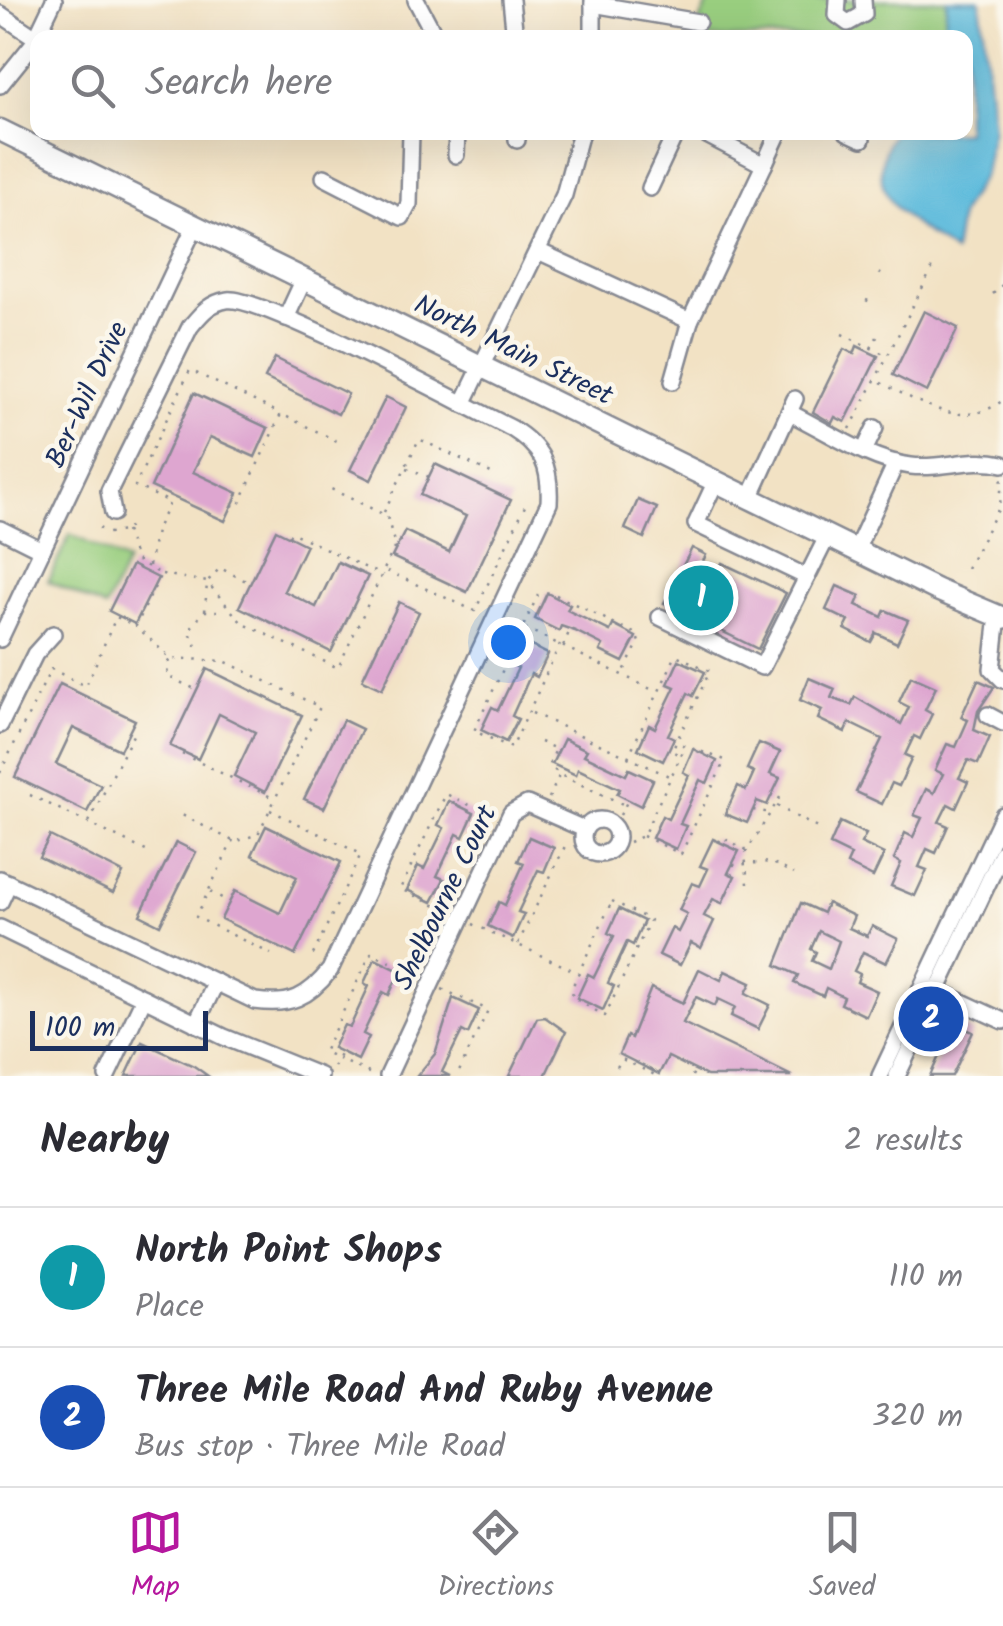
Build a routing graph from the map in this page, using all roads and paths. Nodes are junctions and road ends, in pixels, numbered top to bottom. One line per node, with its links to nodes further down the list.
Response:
1 (54, 0): 9 (street)
2 (416, 0): 10 (street)
3 (511, 0): 11 (street)
4 (838, 0): 5 (street)
5 (862, 0)
6 (593, 2): 8 (street); 12 (street)
7 (0, 14): 13 (street)
8 (698, 22)
9 (40, 30)
10 (437, 30)
11 (514, 30)
12 (593, 30)
13 (30, 34)
14 (30, 46): 15 (street)
15 (0, 85)
16 (0, 130): 29 (main road, North Main Street)
17 (406, 140): 24 (street)
18 (410, 140): 27 (street)
19 (457, 140): 25 (street)
20 (579, 140): 30 (street)
21 (672, 140): 28 (street)
22 (716, 140): 26 (street)
23 (775, 140): 26 (street)
24 (399, 153)
25 (456, 155)
26 (764, 165): 40 (street)
27 (324, 177)
28 (650, 188)
29 (195, 226): 34 (main road, North Main Street); 74 (street, Ber-Wil Drive)
30 (538, 251): 40 (street); 45 (street)
31 (934, 265): 44 (path)
32 (879, 274): 33 (path)
33 (888, 278)
34 (304, 280): 39 (street); 45 (main road, North Main Street)
35 (1003, 284): 36 (path)
36 (993, 294)
37 (866, 300): 38 (path)
38 (874, 304)
39 (286, 318): 49 (street); 66 (street)
40 (690, 321): 46 (street)
41 (842, 334): 43 (path)
42 (877, 337): 43 (path)
43 (871, 348): 44 (path)
44 (889, 357): 47 (path)
45 (483, 367): 49 (street); 61 (main road, North Main Street)
46 (673, 380)
47 (878, 382): 48 (path); 51 (path)
48 (1003, 400)
49 (463, 404): 153 (street)
50 (281, 414): 53 (path); 64 (path); 76 (path)
51 (840, 425)
52 (875, 428): 54 (street)
53 (339, 442)
54 (865, 449): 55 (street); 63 (street)
55 (896, 463): 56 (street); 75 (street)
56 (1003, 464)
57 (406, 467): 58 (path); 60 (path); 67 (path)
58 (492, 473)
59 (1003, 475): 77 (path)
60 (429, 478)
61 (716, 481): 63 (main road, North Main Street); 81 (street)
62 (329, 488): 67 (path)
63 (750, 498): 73 (main road, North Main Street)
64 (232, 505)
65 (525, 506): 78 (path)
66 (113, 513)
67 (383, 514): 78 (path)
68 (134, 520): 71 (path)
69 (99, 528): 71 (path)
70 (0, 529): 74 (street)
71 (126, 531): 76 (path)
72 (288, 536): 80 (path)
73 (827, 536): 75 (main road, North Main Street); 81 (street)
74 (42, 550): 92 (street, Ber-Wil Drive)
75 (856, 550): 87 (main road, North Main Street)
76 (148, 567): 79 (path)
77 (968, 568)
78 (386, 570): 80 (path)
79 (160, 574): 82 (path); 88 (path)
80 (383, 576): 82 (path)
81 (807, 577): 86 (street)
82 (207, 582): 83 (path); 84 (path)
83 (250, 583)
84 (205, 611): 85 (path); 94 (path)
85 (218, 611)
86 (660, 616)
87 (1000, 617): 97 (street)
88 (136, 626): 95 (path); 109 (path)
89 (524, 627): 93 (path); 96 (path); 100 (path)
90 (570, 630): 93 (path)
91 (53, 634): 101 (street)
92 (0, 639)
93 (561, 645): 96 (path); 100 (path)
94 (196, 646)
95 (170, 658): 98 (path); 115 (path)
96 (622, 675): 99 (path)
97 (1003, 680)
98 (196, 690)
99 (658, 692): 104 (path); 108 (path)
100 (529, 711): 108 (path)
101 (0, 725)
102 (128, 732): 126 (path)
103 (540, 742): 110 (path)
104 (676, 742): 105 (path); 107 (path)
105 (686, 746): 107 (path); 129 (path)
106 (182, 754): 115 (path)
107 (681, 756): 111 (path)
108 (628, 757): 111 (path)
109 (0, 772)
110 (560, 775): 114 (path); 117 (path)
111 (671, 777): 129 (path)
112 (30, 795): 126 (path)
113 (786, 795): 118 (path)
114 (549, 798)
115 (275, 799): 120 (path)
116 (628, 800): 117 (path)
117 (625, 805): 125 (path)
118 (776, 806): 123 (path); 127 (path)
119 (474, 808): 145 (path)
120 (270, 810): 130 (path); 150 (path)
121 (753, 810): 123 (path)
122 (176, 812): 130 (path)
123 (771, 813): 134 (path)
124 (1003, 814): 154 (street)
125 (620, 815)
126 (88, 823): 136 (path)
127 (817, 828)
128 (584, 830): 168 (street, Shelbourne Court)
129 (643, 836): 132 (path)
130 (233, 840): 142 (path)
131 (567, 842): 148 (path)
132 (629, 842)
133 (719, 842): 134 (path)
134 (748, 850): 137 (path)
135 (1003, 851): 154 (street)
136 (148, 852)
137 (746, 864): 138 (path); 139 (path); 141 (path)
138 (733, 865)
139 (794, 874)
140 (4, 881): 143 (street); 153 (street)
141 (748, 884)
142 (209, 891): 144 (path); 149 (path)
143 (0, 902)
144 (230, 902)
145 (445, 910)
146 (472, 923): 148 (path)
147 (0, 928): 156 (street)
148 (518, 944): 151 (path)
149 (271, 954)
150 (312, 959)
151 (579, 972): 151 (path)
152 (415, 974): 161 (path)
153 (216, 982): 158 (street)
154 (930, 987): 157 (street); 172 (street); 173 (street)
155 (441, 988): 169 (path)
156 (144, 998): 158 (street); 166 (street)
157 (1003, 1021)
158 (196, 1024): 159 (street)
159 (248, 1048): 164 (street); 167 (street)
160 (341, 1052): 161 (path)
161 (338, 1059): 164 (path); 165 (path)
162 (617, 1067): 170 (path)
163 (696, 1070): 171 (path)
164 (327, 1072)
165 (368, 1073)
166 (107, 1076)
167 (294, 1076)
168 (388, 1076)
169 (456, 1076)
170 (656, 1076)
171 (692, 1076)
172 (880, 1076)
173 (898, 1076)

